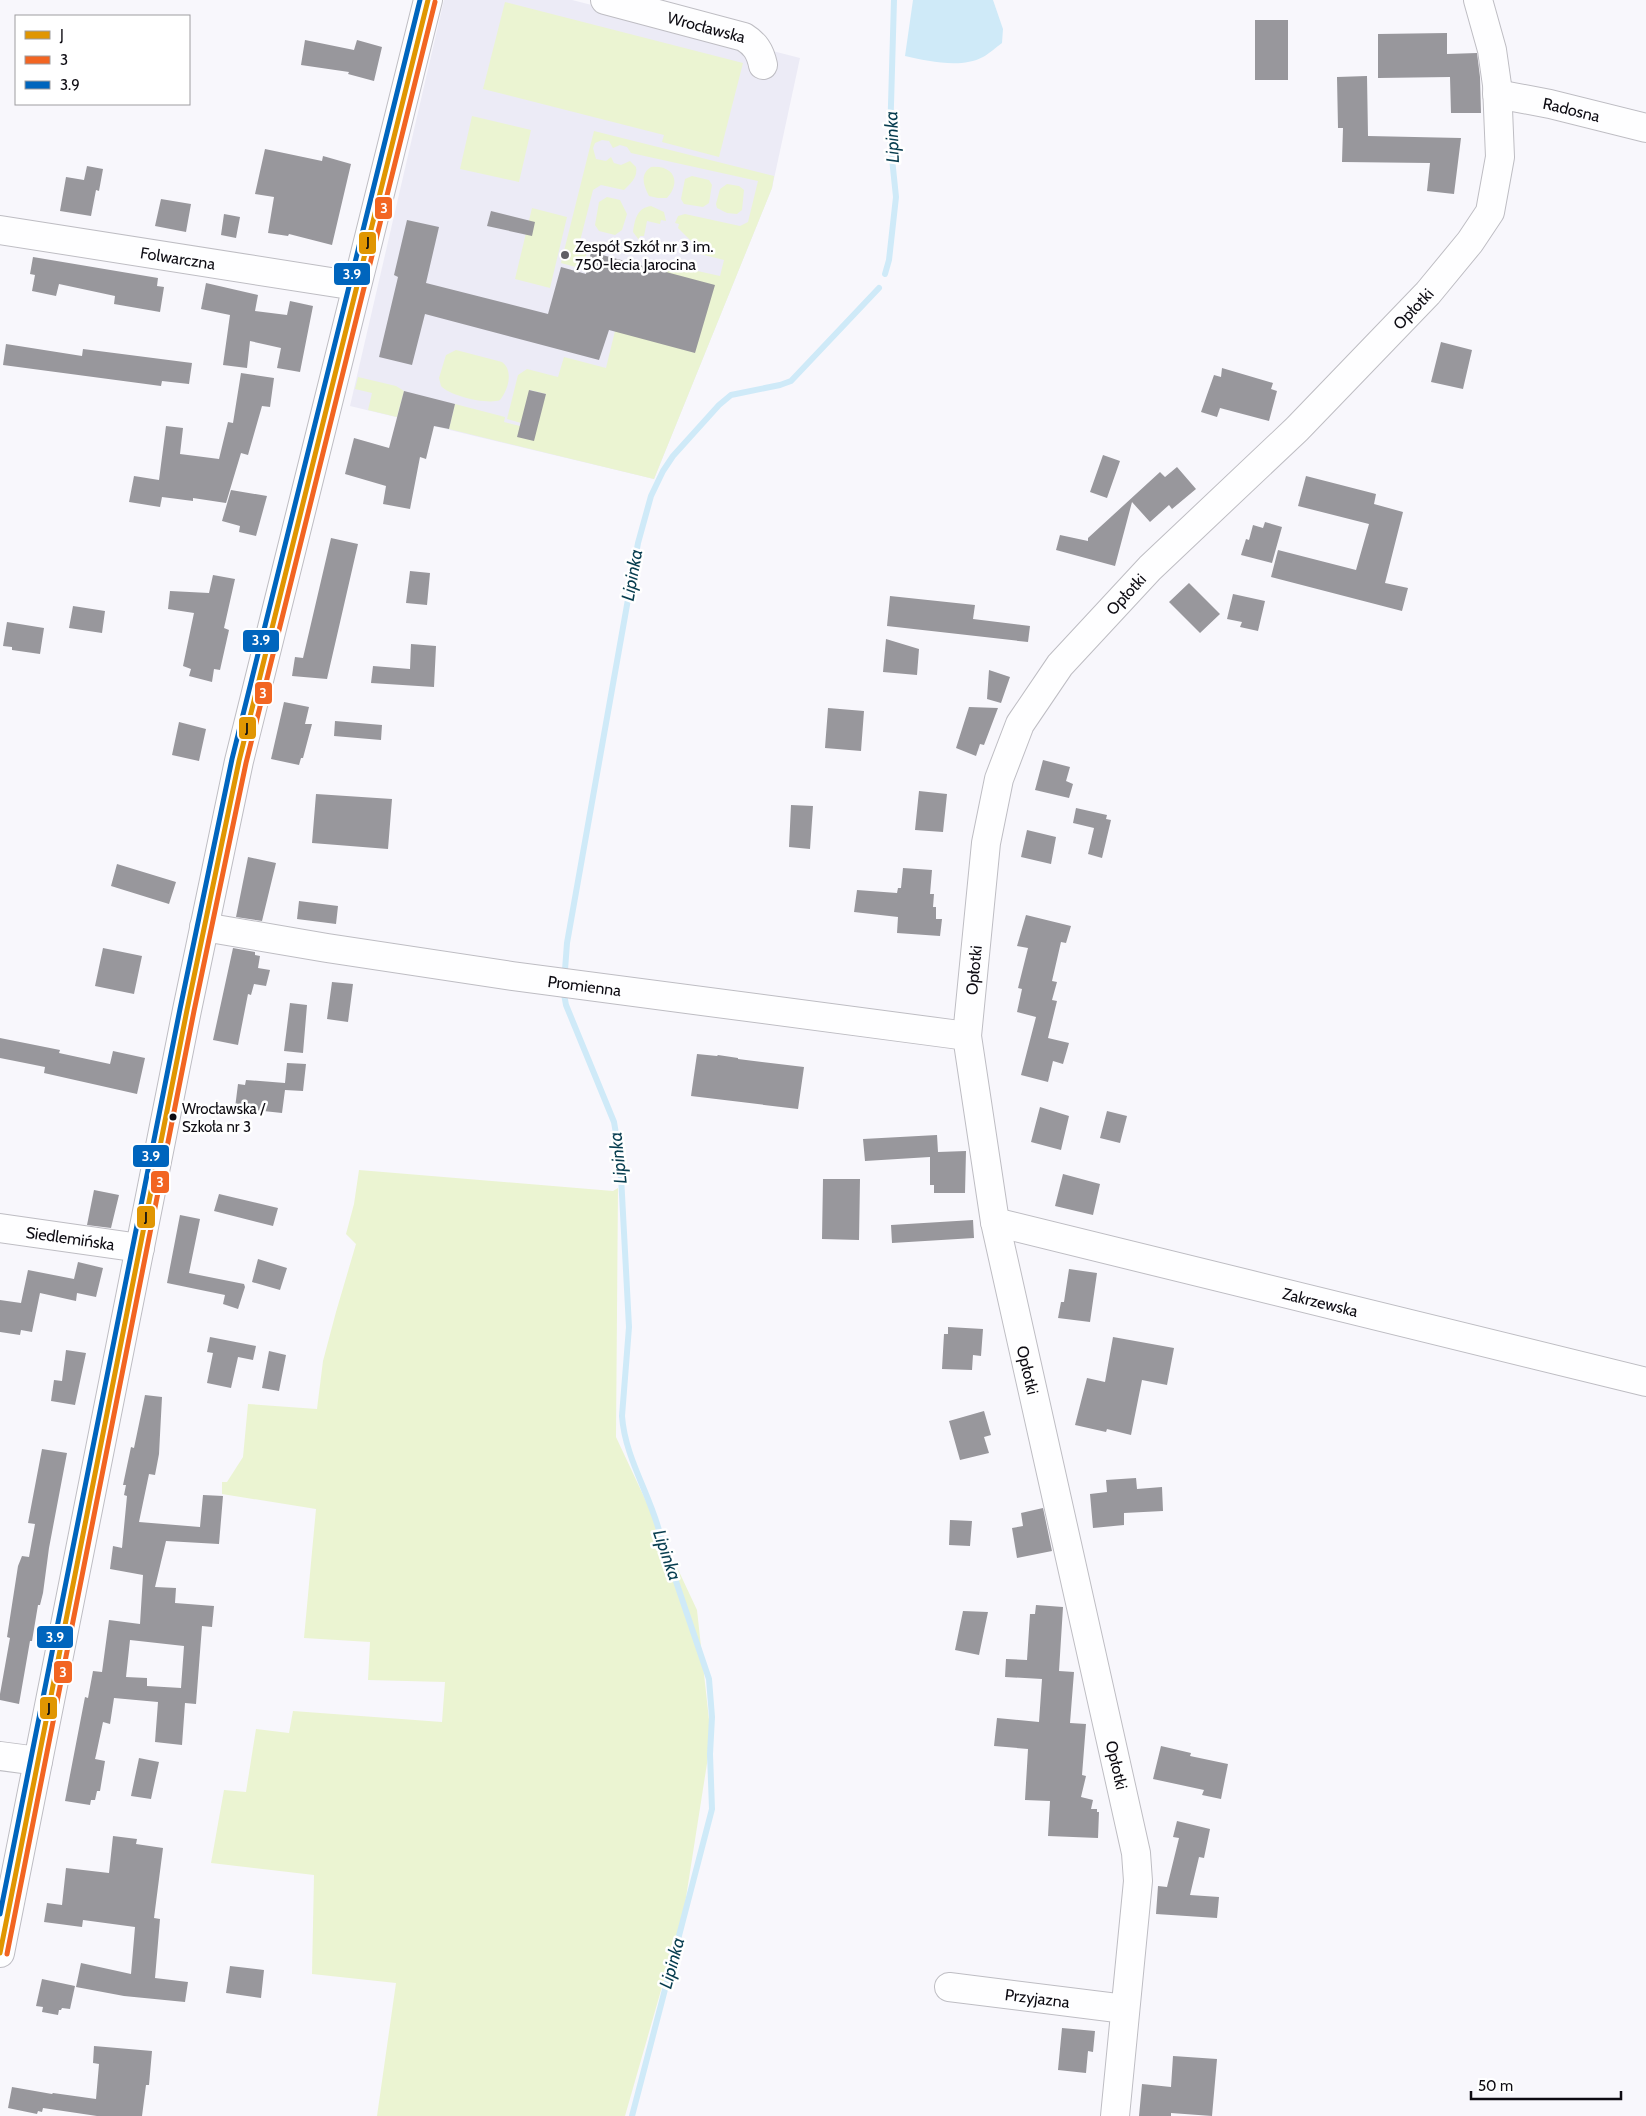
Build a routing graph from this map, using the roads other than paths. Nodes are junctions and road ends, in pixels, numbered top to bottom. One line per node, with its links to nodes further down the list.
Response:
1 (428, 0): 8 (street)
2 (605, 0): 4 (street, Wrocławska)
3 (1478, 0): 5 (street, Opłotki)
4 (764, 65)
5 (1497, 94): 6 (street, Radosna); 10 (street, Opłotki)
6 (1646, 128)
7 (0, 230): 8 (street, Folwarczna)
8 (356, 286): 9 (street)
9 (204, 926): 10 (street, Promienna); 13 (street)
10 (967, 1036): 11 (street, Opłotki)
11 (995, 1222): 14 (street, Zakrzewska); 19 (street, Opłotki)
12 (0, 1228): 13 (street, Siedlemińska)
13 (140, 1248): 16 (street)
14 (1646, 1382)
15 (0, 1756): 16 (street)
16 (38, 1761): 17 (street)
17 (0, 1953)
18 (949, 1988): 19 (street, Przyjazna)
19 (1125, 2009): 20 (street, Opłotki)
20 (1115, 2116)

